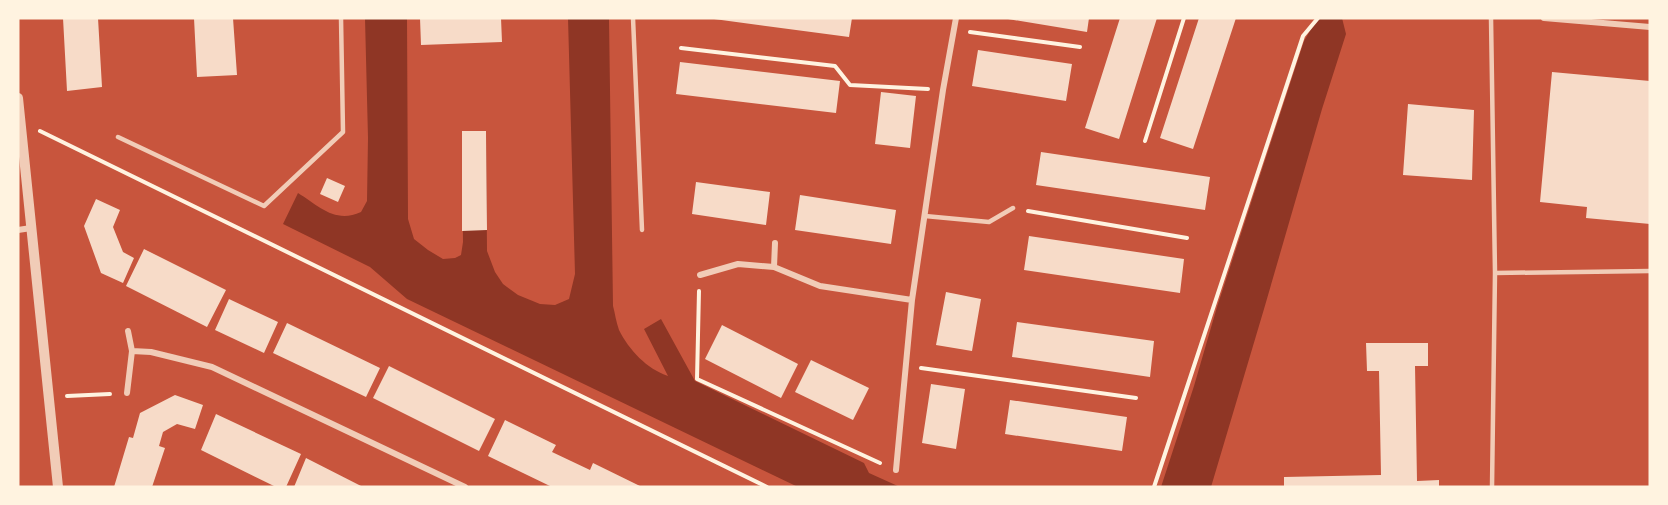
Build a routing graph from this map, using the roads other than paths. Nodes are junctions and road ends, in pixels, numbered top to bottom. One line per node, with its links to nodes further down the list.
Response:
1 (341, 18): 9 (lane)
2 (633, 18): 14 (lane)
3 (956, 18): 11 (street)
4 (1491, 18): 18 (lane)
5 (1544, 18): 6 (street)
6 (1566, 19): 7 (street)
7 (1650, 27)
8 (18, 98): 12 (street)
9 (118, 137)
10 (1013, 208): 11 (lane)
11 (925, 216): 20 (street)
12 (31, 228): 13 (street); 25 (street)
13 (18, 230)
14 (642, 230)
15 (776, 243): 16 (street)
16 (774, 267): 19 (street); 20 (street)
17 (1650, 271): 18 (lane)
18 (1495, 273): 27 (lane)
19 (699, 275)
20 (912, 300): 24 (street)
21 (128, 331): 22 (street)
22 (132, 351): 23 (street); 26 (street)
23 (127, 393)
24 (896, 470)
25 (58, 487)
26 (465, 487)
27 (1492, 487)

